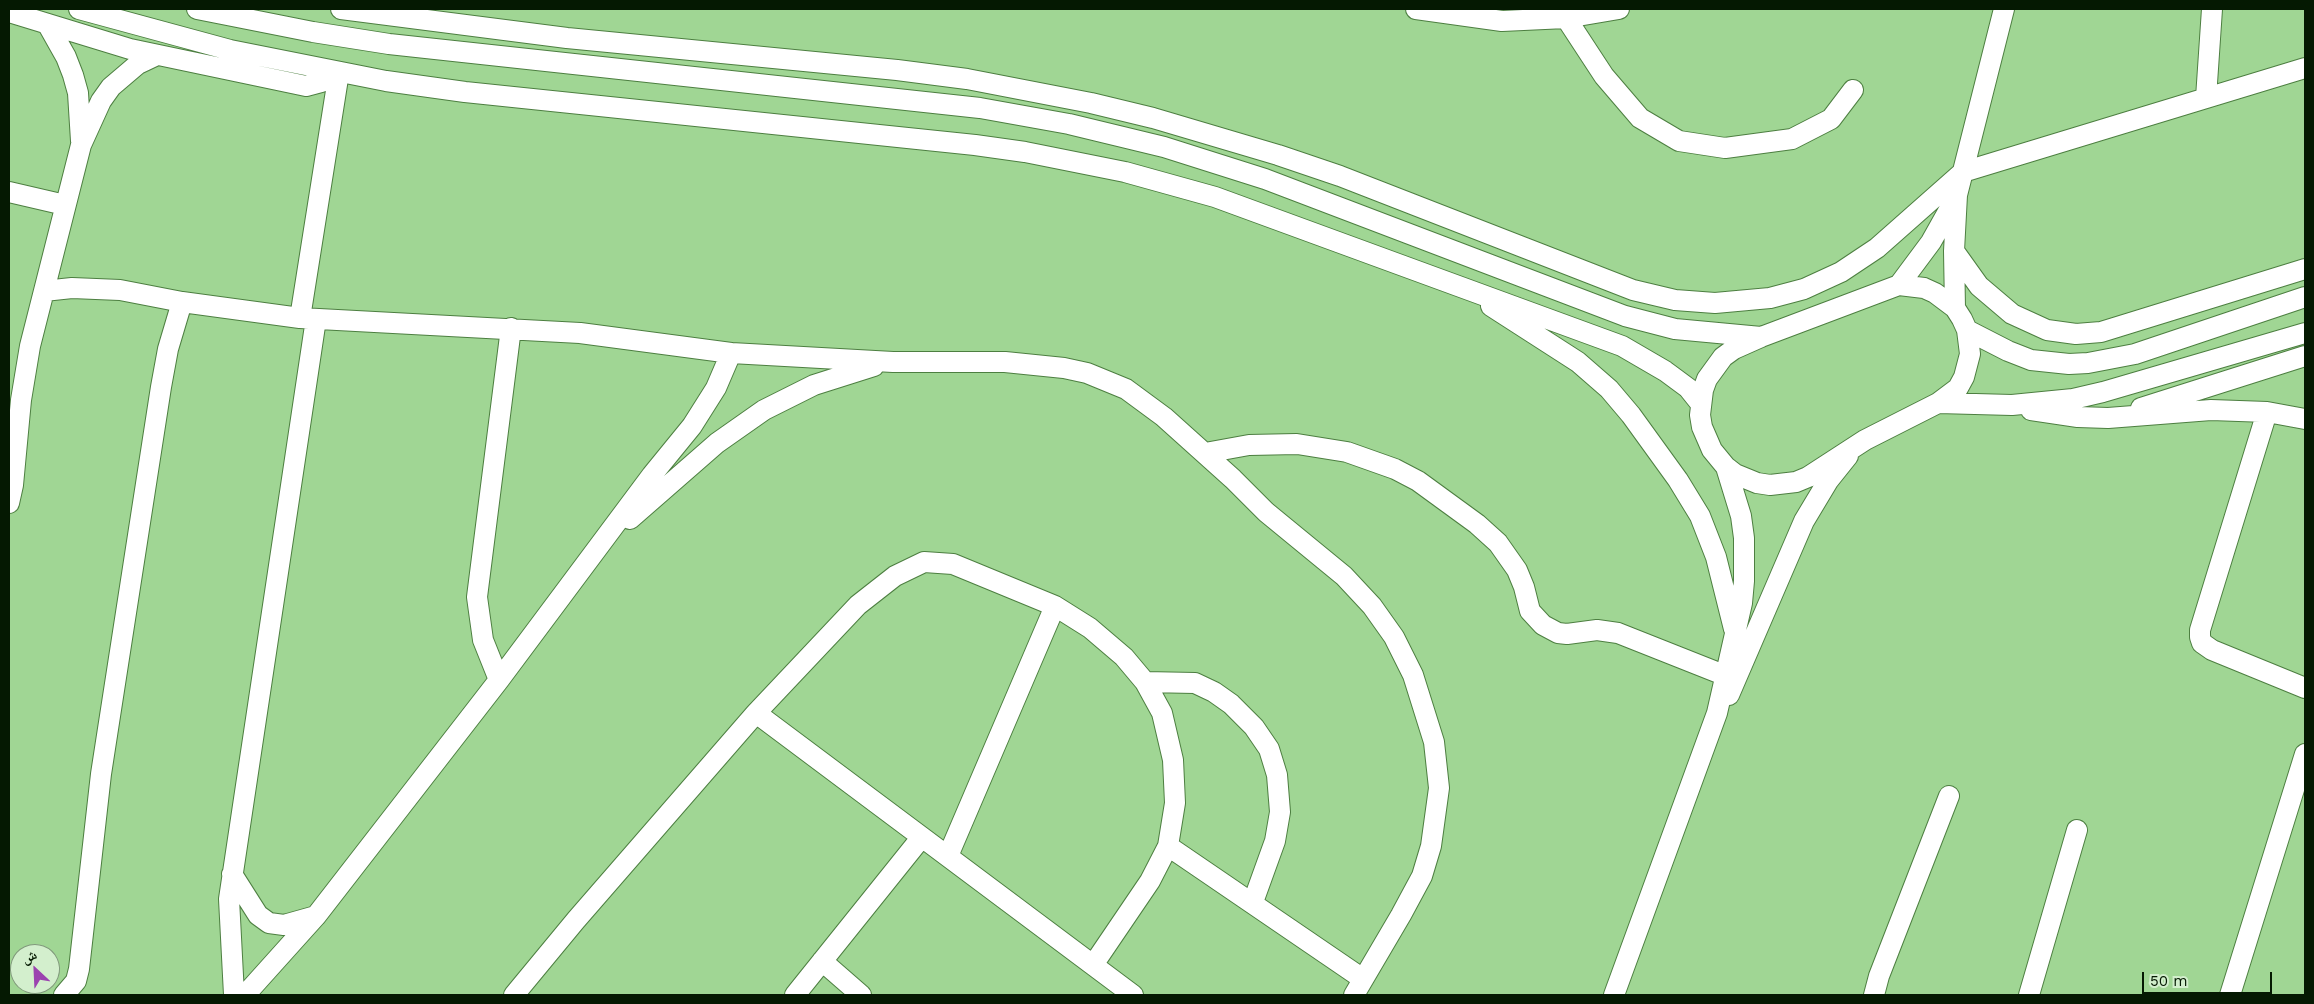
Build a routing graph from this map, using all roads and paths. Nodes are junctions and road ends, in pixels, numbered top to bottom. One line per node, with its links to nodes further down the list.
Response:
1 (79, 9): 13 (street)
2 (197, 9): 29 (street)
3 (347, 9): 23 (street)
4 (1416, 9): 9 (street)
5 (1619, 9): 9 (street)
6 (2004, 9): 17 (street)
7 (2212, 9): 15 (street)
8 (9, 12): 10 (street)
9 (1566, 18): 14 (street)
10 (48, 25): 11 (street); 16 (street)
11 (157, 55): 13 (street); 16 (street)
12 (2305, 68): 15 (street)
13 (336, 72): 24 (street); 31 (street)
14 (1853, 90)
15 (2206, 98): 17 (street)
16 (81, 145): 20 (street)
17 (1963, 172): 19 (street); 23 (street)
18 (9, 192): 20 (street)
19 (1957, 195): 21 (street); 25 (street)
20 (65, 205): 26 (street)
21 (1954, 252): 30 (street); 34 (street)
22 (2305, 269): 34 (street)
23 (1613, 282): 29 (street)
24 (1458, 285): 42 (street); 54 (street)
25 (1899, 285): 30 (street); 36 (street)
26 (44, 291): 28 (street); 41 (street)
27 (2305, 297): 40 (street)
28 (182, 302): 31 (street); 73 (street)
29 (1601, 307): 36 (street)
30 (1955, 308): 33 (street)
31 (308, 319): 32 (street); 67 (street)
32 (511, 328): 37 (street); 56 (street)
33 (1967, 330): 40 (street); 43 (street)
34 (2100, 332): 40 (street)
35 (2305, 333): 44 (street)
36 (1761, 337): 42 (street)
37 (731, 353): 39 (street); 52 (street)
38 (2305, 356): 46 (street)
39 (893, 362): 49 (street); 52 (street)
40 (2104, 362)
41 (15, 399): 51 (street)
42 (1700, 403): 50 (street)
43 (1938, 403): 44 (street); 48 (street)
44 (2012, 405): 46 (street)
45 (2267, 412): 46 (street); 47 (street); 58 (street)
46 (2108, 418)
47 (2305, 419)
48 (1865, 440): 50 (street); 60 (street)
49 (1205, 453): 55 (street); 72 (street)
50 (1726, 467): 54 (street)
51 (9, 503)
52 (603, 544): 56 (street)
53 (1055, 606): 57 (street); 59 (street); 66 (street)
54 (1734, 632): 55 (street)
55 (1724, 675): 60 (street)
56 (499, 680): 69 (street)
57 (1145, 682): 65 (street); 68 (street)
58 (2305, 688)
59 (756, 713): 64 (street); 76 (street)
60 (1716, 713): 80 (street)
61 (2305, 754): 83 (street)
62 (1949, 796): 81 (street)
63 (2077, 830): 82 (street)
64 (921, 838): 66 (street); 70 (street)
65 (1168, 846): 68 (street); 71 (street)
66 (948, 856): 71 (street)
67 (232, 874): 69 (street); 74 (street)
68 (1253, 902): 72 (street)
69 (316, 916): 75 (street)
70 (822, 961): 77 (street); 78 (street)
71 (1093, 965): 79 (street)
72 (1359, 987)
73 (64, 995)
74 (234, 995)
75 (245, 995)
76 (514, 995)
77 (795, 995)
78 (861, 995)
79 (1133, 995)
80 (1614, 995)
81 (1874, 995)
82 (2029, 995)
83 (2230, 995)

